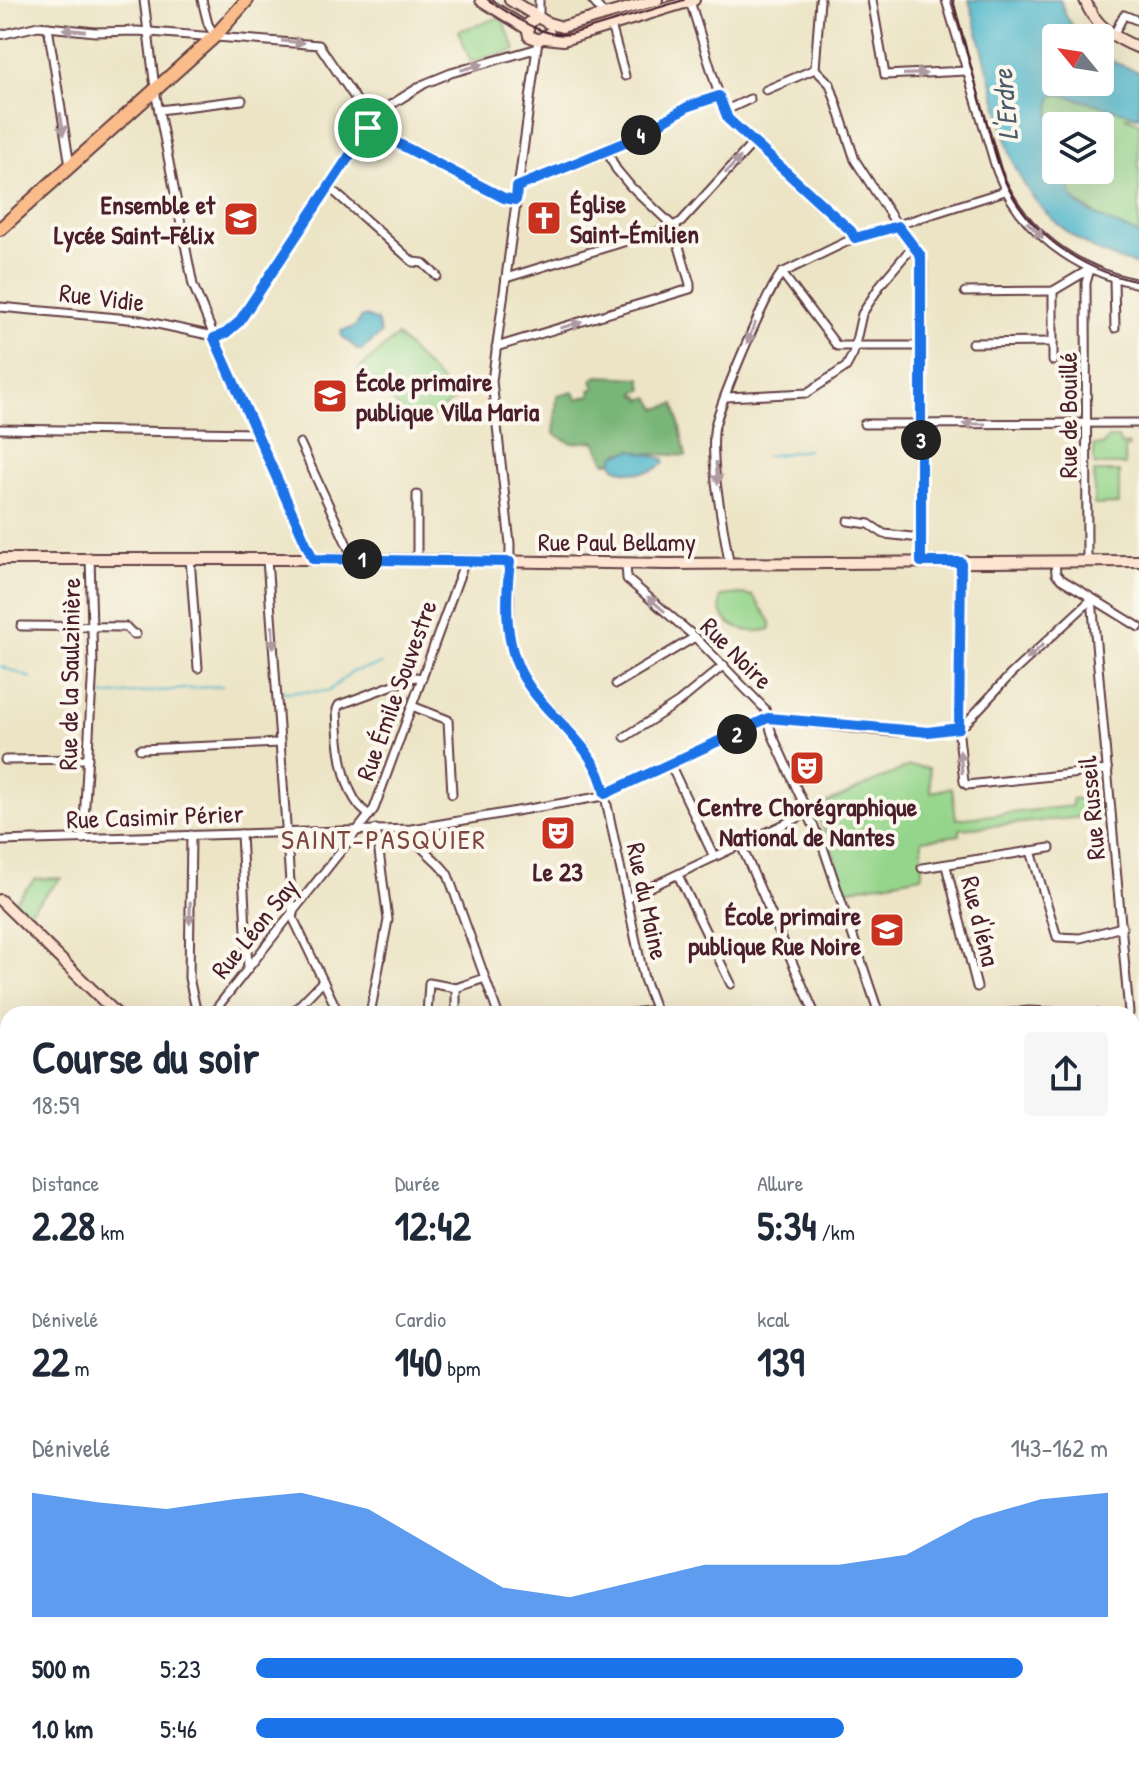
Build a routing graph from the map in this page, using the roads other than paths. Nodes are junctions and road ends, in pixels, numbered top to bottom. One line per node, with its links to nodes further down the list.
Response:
1 (144, 0): 21 (street)
2 (202, 0): 24 (street)
3 (247, 0): 24 (main road)
4 (481, 0): 20 (main road)
5 (510, 0): 15 (main road)
6 (539, 0): 15 (street)
7 (592, 0): 16 (street)
8 (657, 0): 14 (main road)
9 (820, 0): 28 (street)
10 (872, 0): 29 (street, one-way to 29)
11 (946, 0): 29 (street)
12 (1085, 0): 18 (main road)
13 (692, 1): 16 (main road); 33 (street)
14 (635, 3): 16 (main road)
15 (541, 19): 16 (main road); 20 (main road); 26 (main road)
16 (608, 20): 26 (main road); 30 (street)
17 (1139, 21): 22 (street)
18 (1099, 24)
19 (48, 27): 21 (street, one-way to 19); 23 (street); 42 (street, one-way to 42)
20 (526, 28): 26 (main road)
21 (149, 32): 24 (street); 31 (street)
22 (1114, 34)
23 (0, 35)
24 (215, 36): 31 (main road); 38 (street, one-way to 38)
25 (1114, 36): 27 (main road)
26 (539, 42): 38 (street, one-way to 26); 44 (street, Rue du Maine)
27 (1139, 48)
28 (815, 69): 32 (street); 48 (street)
29 (966, 71): 45 (street)
30 (625, 76)
31 (155, 89): 36 (street); 42 (main road)
32 (766, 90)
33 (719, 96): 37 (street); 41 (street)
34 (750, 99): 37 (street)
35 (242, 100): 36 (street)
36 (159, 110): 62 (street)
37 (724, 111): 40 (street)
38 (376, 116): 39 (street)
39 (368, 128): 43 (street); 46 (street)
40 (753, 143): 47 (street, one-way to 40); 50 (street)
41 (607, 151): 44 (street); 47 (street)
42 (70, 167): 49 (main road)
43 (329, 187): 54 (street); 62 (street)
44 (517, 187): 46 (street, Rue du Maine)
45 (1005, 191): 48 (street); 52 (street, one-way to 52)
46 (516, 200): 55 (street, Rue du Maine)
47 (673, 226): 55 (street); 66 (street, one-way to 47)
48 (898, 226): 50 (street); 51 (street)
49 (0, 229)
50 (855, 238): 53 (street)
51 (913, 246): 65 (street); 67 (street)
52 (1090, 269): 56 (street); 58 (street); 70 (street, Rue de Bouillé)
53 (782, 273): 67 (street); 69 (street, one-way to 69)
54 (437, 276)
55 (506, 278): 66 (street, Rue du Maine)
56 (1114, 278): 57 (street); 61 (street)
57 (1139, 284)
58 (1053, 291): 59 (street); 63 (street)
59 (965, 292)
60 (0, 307): 62 (street, Rue Vidie)
61 (1115, 328)
62 (214, 338): 75 (street)
63 (1053, 342): 64 (street); 68 (street)
64 (972, 343)
65 (922, 346): 67 (street); 73 (street)
66 (496, 347): 91 (street, Rue du Maine)
67 (855, 347): 69 (street)
68 (1053, 361)
69 (726, 397): 92 (street, one-way to 92)
70 (1087, 423): 71 (street); 73 (street, one-way to 73); 89 (street, Rue de Bouillé)
71 (1139, 423)
72 (864, 424): 73 (street)
73 (921, 424): 79 (street)
74 (0, 429): 75 (street)
75 (257, 433): 84 (street)
76 (300, 443): 85 (street)
77 (417, 495): 86 (street)
78 (848, 521): 79 (street)
79 (921, 538): 93 (street)
80 (90, 557): 81 (main road, Rue Paul Bellamy); 82 (main road, Rue Paul Bellamy); 98 (street, Rue de la Saulzinière)
81 (190, 558): 83 (main road, Rue Paul Bellamy); 103 (street)
82 (0, 559)
83 (267, 559): 84 (main road, Rue Paul Bellamy); 110 (street, one-way to 110)
84 (313, 559): 85 (main road, Rue Paul Bellamy)
85 (349, 559): 86 (main road, Rue Paul Bellamy)
86 (417, 560): 87 (main road, Rue Paul Bellamy)
87 (465, 561): 91 (main road, Rue Paul Bellamy); 104 (street, Rue Émile Souvestre)
88 (1055, 561): 89 (main road, Rue Paul Bellamy); 94 (main road, Rue Paul Bellamy); 96 (street)
89 (1087, 561): 90 (main road, Rue Paul Bellamy)
90 (1139, 561)
91 (510, 562): 95 (main road, Rue Paul Bellamy); 117 (street, Rue du Maine)
92 (729, 562): 93 (main road, Rue Paul Bellamy); 95 (main road, Rue Paul Bellamy)
93 (921, 562): 94 (main road, Rue Paul Bellamy)
94 (961, 562): 108 (street)
95 (626, 564): 101 (street, Rue Noire, one-way to 95)
96 (1092, 599): 99 (street); 108 (street, one-way to 108); 115 (street, Rue Russeil)
97 (21, 626): 98 (street)
98 (94, 627): 100 (street); 112 (street, Rue de la Saulzinière)
99 (1139, 627)
100 (136, 634)
101 (695, 637): 102 (street, Rue Noire); 105 (street)
102 (724, 665): 107 (street, Rue Noire); 109 (street)
103 (198, 668)
104 (422, 678): 106 (street, Rue Émile Souvestre); 119 (street)
105 (616, 684)
106 (412, 706): 116 (street); 119 (street, Rue Émile Souvestre)
107 (768, 718): 108 (street); 114 (street, Rue Casimir Périer); 118 (street, Rue Noire)
108 (959, 728): 115 (street, one-way to 108)
109 (625, 737)
110 (280, 743): 111 (street); 123 (street)
111 (140, 749)
112 (88, 759): 113 (street); 126 (street, Rue de la Saulzinière)
113 (5, 760)
114 (670, 764): 117 (street, Rue Casimir Périer); 131 (street)
115 (1108, 770): 138 (street, Rue Russeil)
116 (452, 794)
117 (605, 794): 121 (street, Rue Casimir Périer); 135 (street, Rue du Maine)
118 (808, 813): 128 (street); 156 (street, Rue Noire)
119 (370, 815): 122 (street, Rue Émile Souvestre)
120 (376, 829): 121 (street, Rue Casimir Périer); 122 (street, Rue Casimir Périer); 150 (street)
121 (412, 829): 140 (street)
122 (358, 830): 123 (street, Rue Casimir Périer); 137 (street, Rue Léon Say)
123 (286, 832): 124 (street, Rue Casimir Périer); 137 (street)
124 (241, 834): 125 (street, Rue Casimir Périer); 139 (street)
125 (191, 835): 126 (street, Rue Casimir Périer); 146 (street, one-way to 146)
126 (83, 839): 127 (street, Rue Casimir Périer)
127 (0, 841)
128 (741, 845): 131 (street); 155 (street)
129 (1050, 848): 130 (street, Rue d'Iéna)
130 (1031, 851): 132 (street, Rue d'Iéna); 138 (street)
131 (714, 857): 134 (street)
132 (946, 866): 133 (street, Rue d'Iéna); 143 (street, Rue d'Iéna)
133 (922, 868)
134 (678, 875): 135 (street); 142 (street)
135 (627, 898): 154 (street, Rue du Maine)
136 (0, 900): 145 (main road)
137 (293, 912): 139 (street, Rue Léon Say); 141 (street)
138 (1122, 927): 157 (street, Rue Russeil)
139 (248, 968): 147 (street, Rue Léon Say)
140 (485, 978): 144 (street); 153 (street)
141 (323, 981): 148 (street); 149 (street)
142 (731, 984)
143 (977, 987)
144 (456, 988): 151 (street); 152 (street)
145 (109, 1006)
146 (195, 1006)
147 (218, 1006)
148 (299, 1006)
149 (335, 1006)
150 (372, 1006)
151 (428, 1006)
152 (456, 1006)
153 (495, 1006)
154 (654, 1006)
155 (811, 1006)
156 (876, 1006)
157 (1129, 1006)

